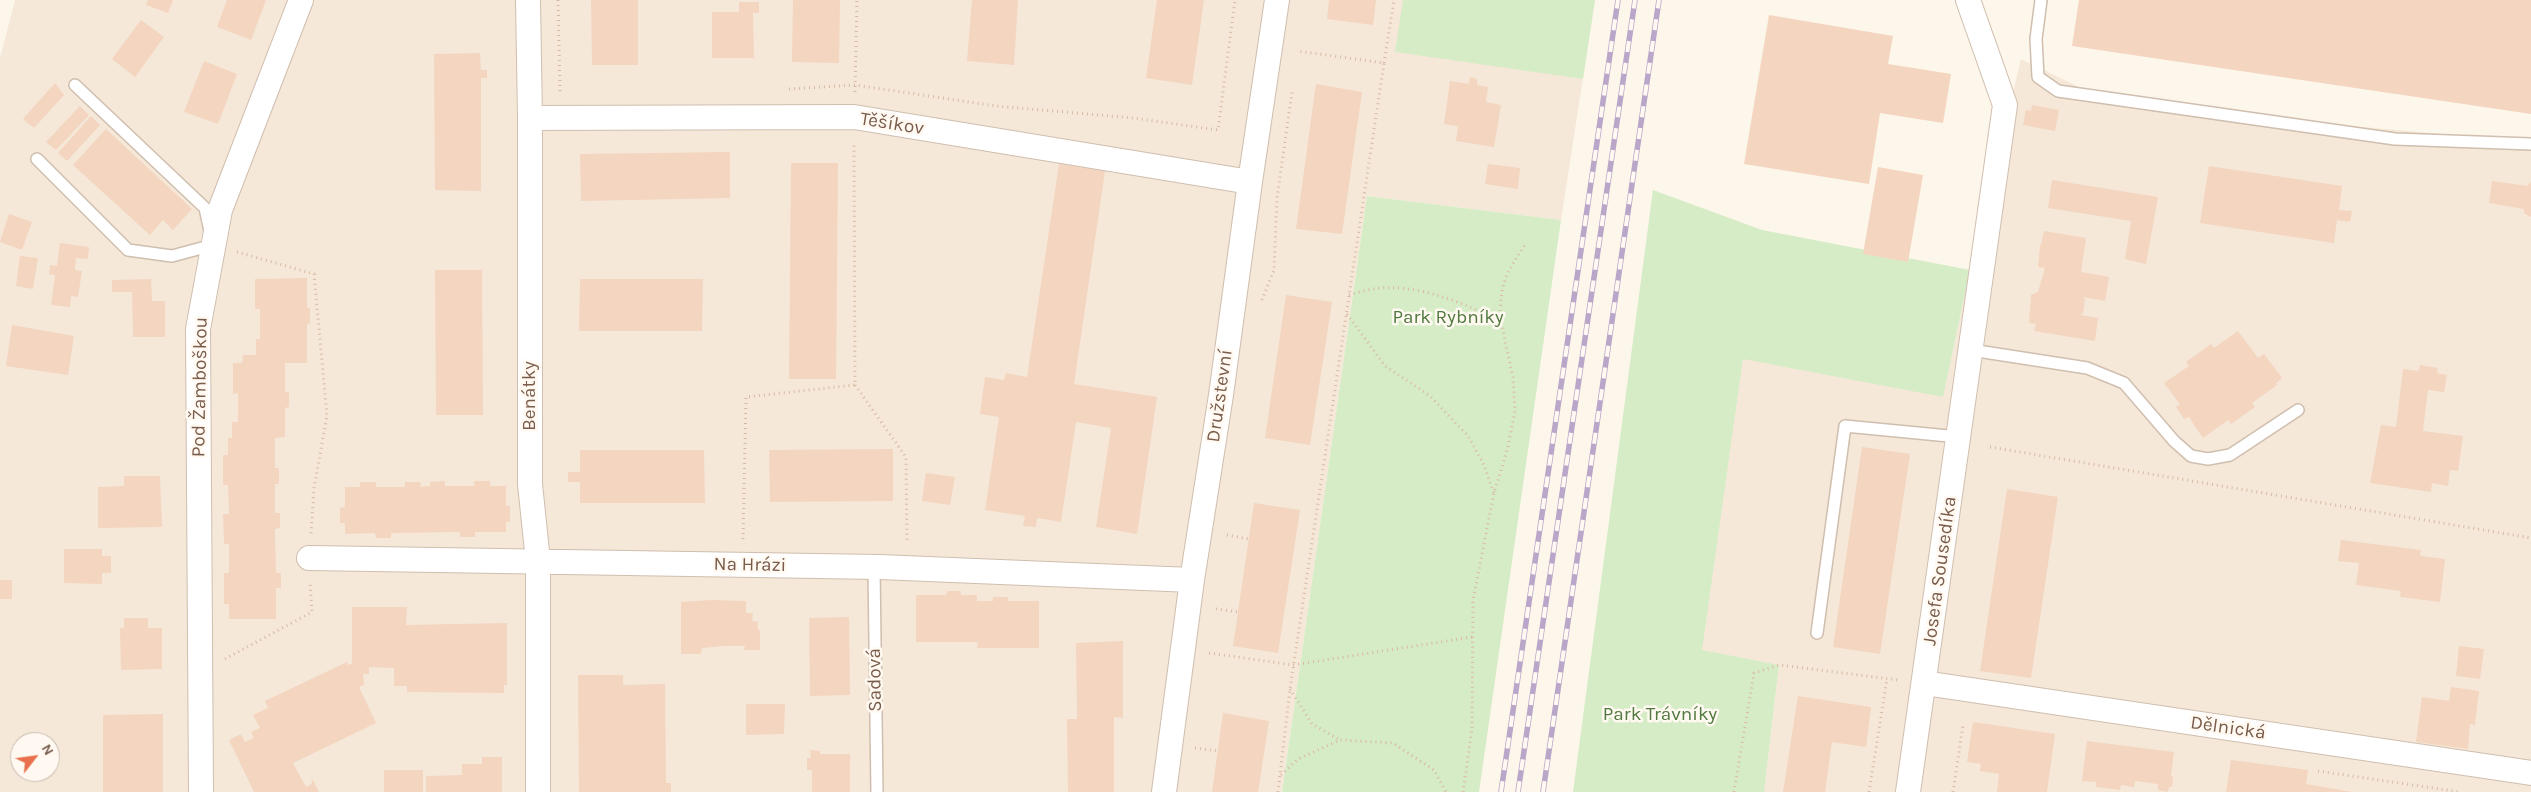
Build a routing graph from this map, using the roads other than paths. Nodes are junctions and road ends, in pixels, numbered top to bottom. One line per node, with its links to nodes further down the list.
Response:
1 (301, 0): 11 (street, Pod Žamboškou)
2 (528, 0): 7 (street, Benátky)
3 (1277, 0): 10 (street, Družstevní)
4 (1968, 0): 12 (street, Josefa Sousedíka)
5 (2041, 0): 8 (lane)
6 (75, 85): 11 (lane)
7 (530, 118): 10 (street, Těšíkov); 16 (street, Benátky)
8 (2531, 144)
9 (37, 159): 11 (lane)
10 (1250, 182): 18 (street, Družstevní)
11 (213, 245): 22 (street, Pod Žamboškou)
12 (1971, 350): 13 (lane); 14 (street, Josefa Sousedíka)
13 (2298, 410)
14 (1958, 437): 19 (lane); 20 (street, Josefa Sousedíka)
15 (309, 558): 16 (street, Na Hrázi)
16 (538, 561): 17 (street, Na Hrázi); 23 (street, Benátky)
17 (874, 568): 18 (street, Na Hrázi); 24 (lane, Sadová)
18 (1192, 580): 25 (street, Družstevní)
19 (1817, 632)
20 (1924, 683): 21 (street, Dělnická); 26 (street, Josefa Sousedíka)
21 (2531, 773)
22 (201, 792)
23 (538, 792)
24 (877, 792)
25 (1164, 792)
26 (1908, 792)

